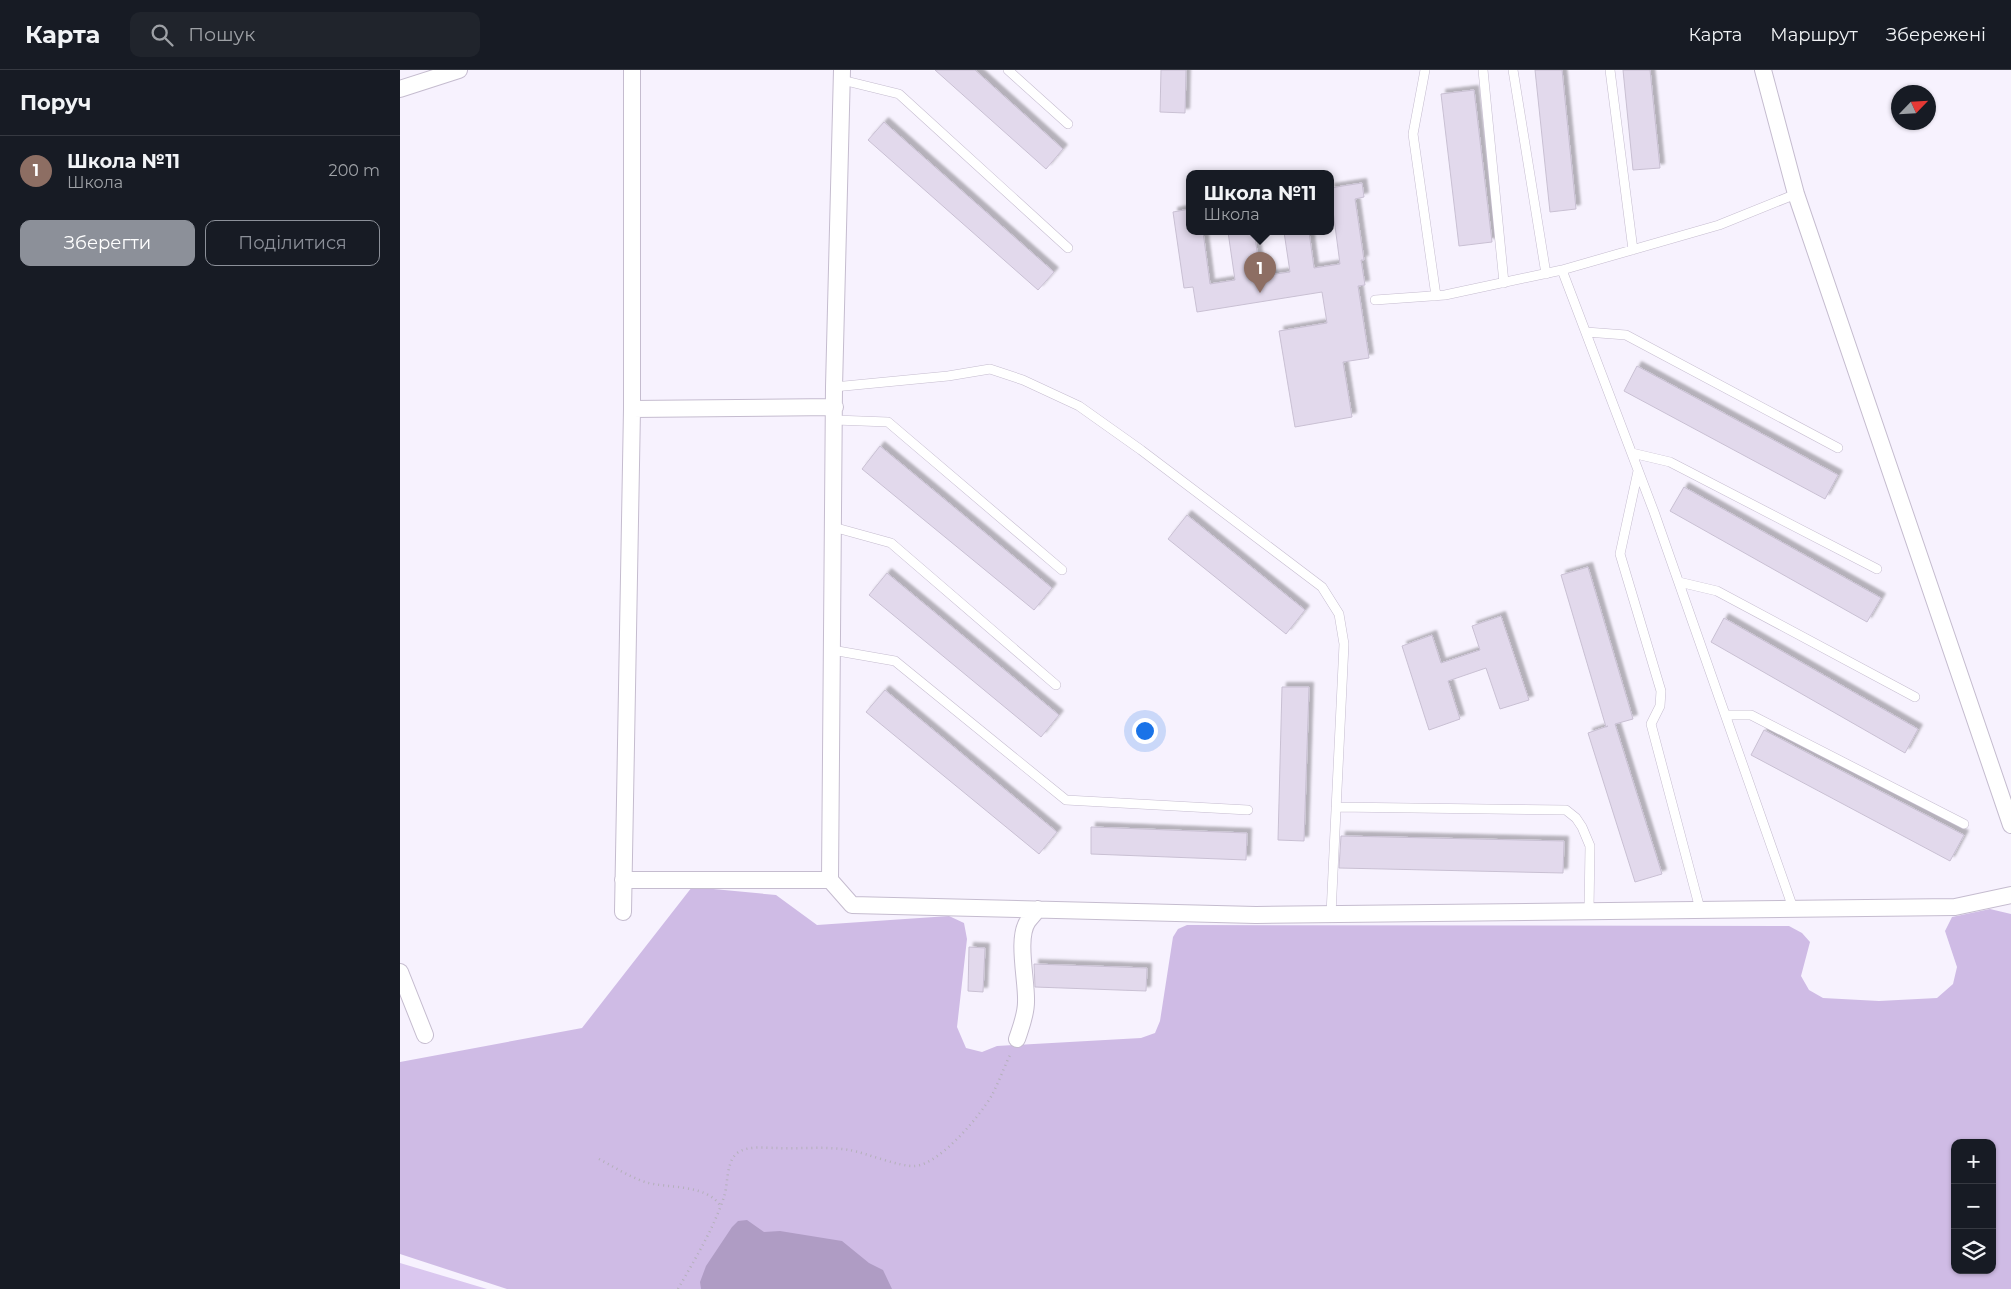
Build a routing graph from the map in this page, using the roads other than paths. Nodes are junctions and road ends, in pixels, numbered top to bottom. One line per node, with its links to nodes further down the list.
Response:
1 (460, 70): 10 (street)
2 (632, 70): 22 (street)
3 (1008, 70): 11 (lane)
4 (1425, 70): 18 (lane)
5 (1483, 70): 17 (lane)
6 (1513, 70): 16 (lane)
7 (1610, 70): 14 (lane)
8 (1763, 70): 12 (street)
9 (842, 75): 13 (lane); 21 (street)
10 (400, 89)
11 (1068, 124)
12 (1796, 194): 14 (lane); 38 (street)
13 (1068, 248)
14 (1633, 250): 15 (lane)
15 (1562, 270): 16 (lane); 20 (lane)
16 (1546, 274): 17 (lane)
17 (1504, 283): 18 (lane)
18 (1436, 296): 19 (lane)
19 (1375, 300)
20 (1586, 332): 24 (lane); 25 (lane)
21 (834, 387): 23 (street); 35 (lane)
22 (632, 409): 23 (street); 39 (street)
23 (835, 413): 27 (street); 29 (lane)
24 (1838, 448)
25 (1632, 453): 26 (lane); 28 (lane)
26 (1638, 470): 30 (lane); 43 (lane)
27 (833, 527): 31 (street); 32 (lane)
28 (1877, 569)
29 (1062, 570)
30 (1679, 582): 33 (lane); 34 (lane)
31 (832, 650): 36 (lane); 40 (street)
32 (1056, 685)
33 (1915, 697)
34 (1726, 714): 37 (lane); 42 (lane)
35 (1336, 808): 45 (lane); 47 (lane)
36 (1248, 810)
37 (1964, 824)
38 (2011, 825)
39 (623, 880): 40 (street); 46 (street)
40 (830, 880): 44 (street)
41 (2011, 895): 42 (street)
42 (1794, 908): 43 (street)
43 (1700, 909): 45 (street)
44 (1038, 910): 47 (street); 50 (street)
45 (1589, 910): 47 (street)
46 (624, 912)
47 (1331, 914)
48 (400, 972): 49 (street)
49 (425, 1035)
50 (1017, 1039)

